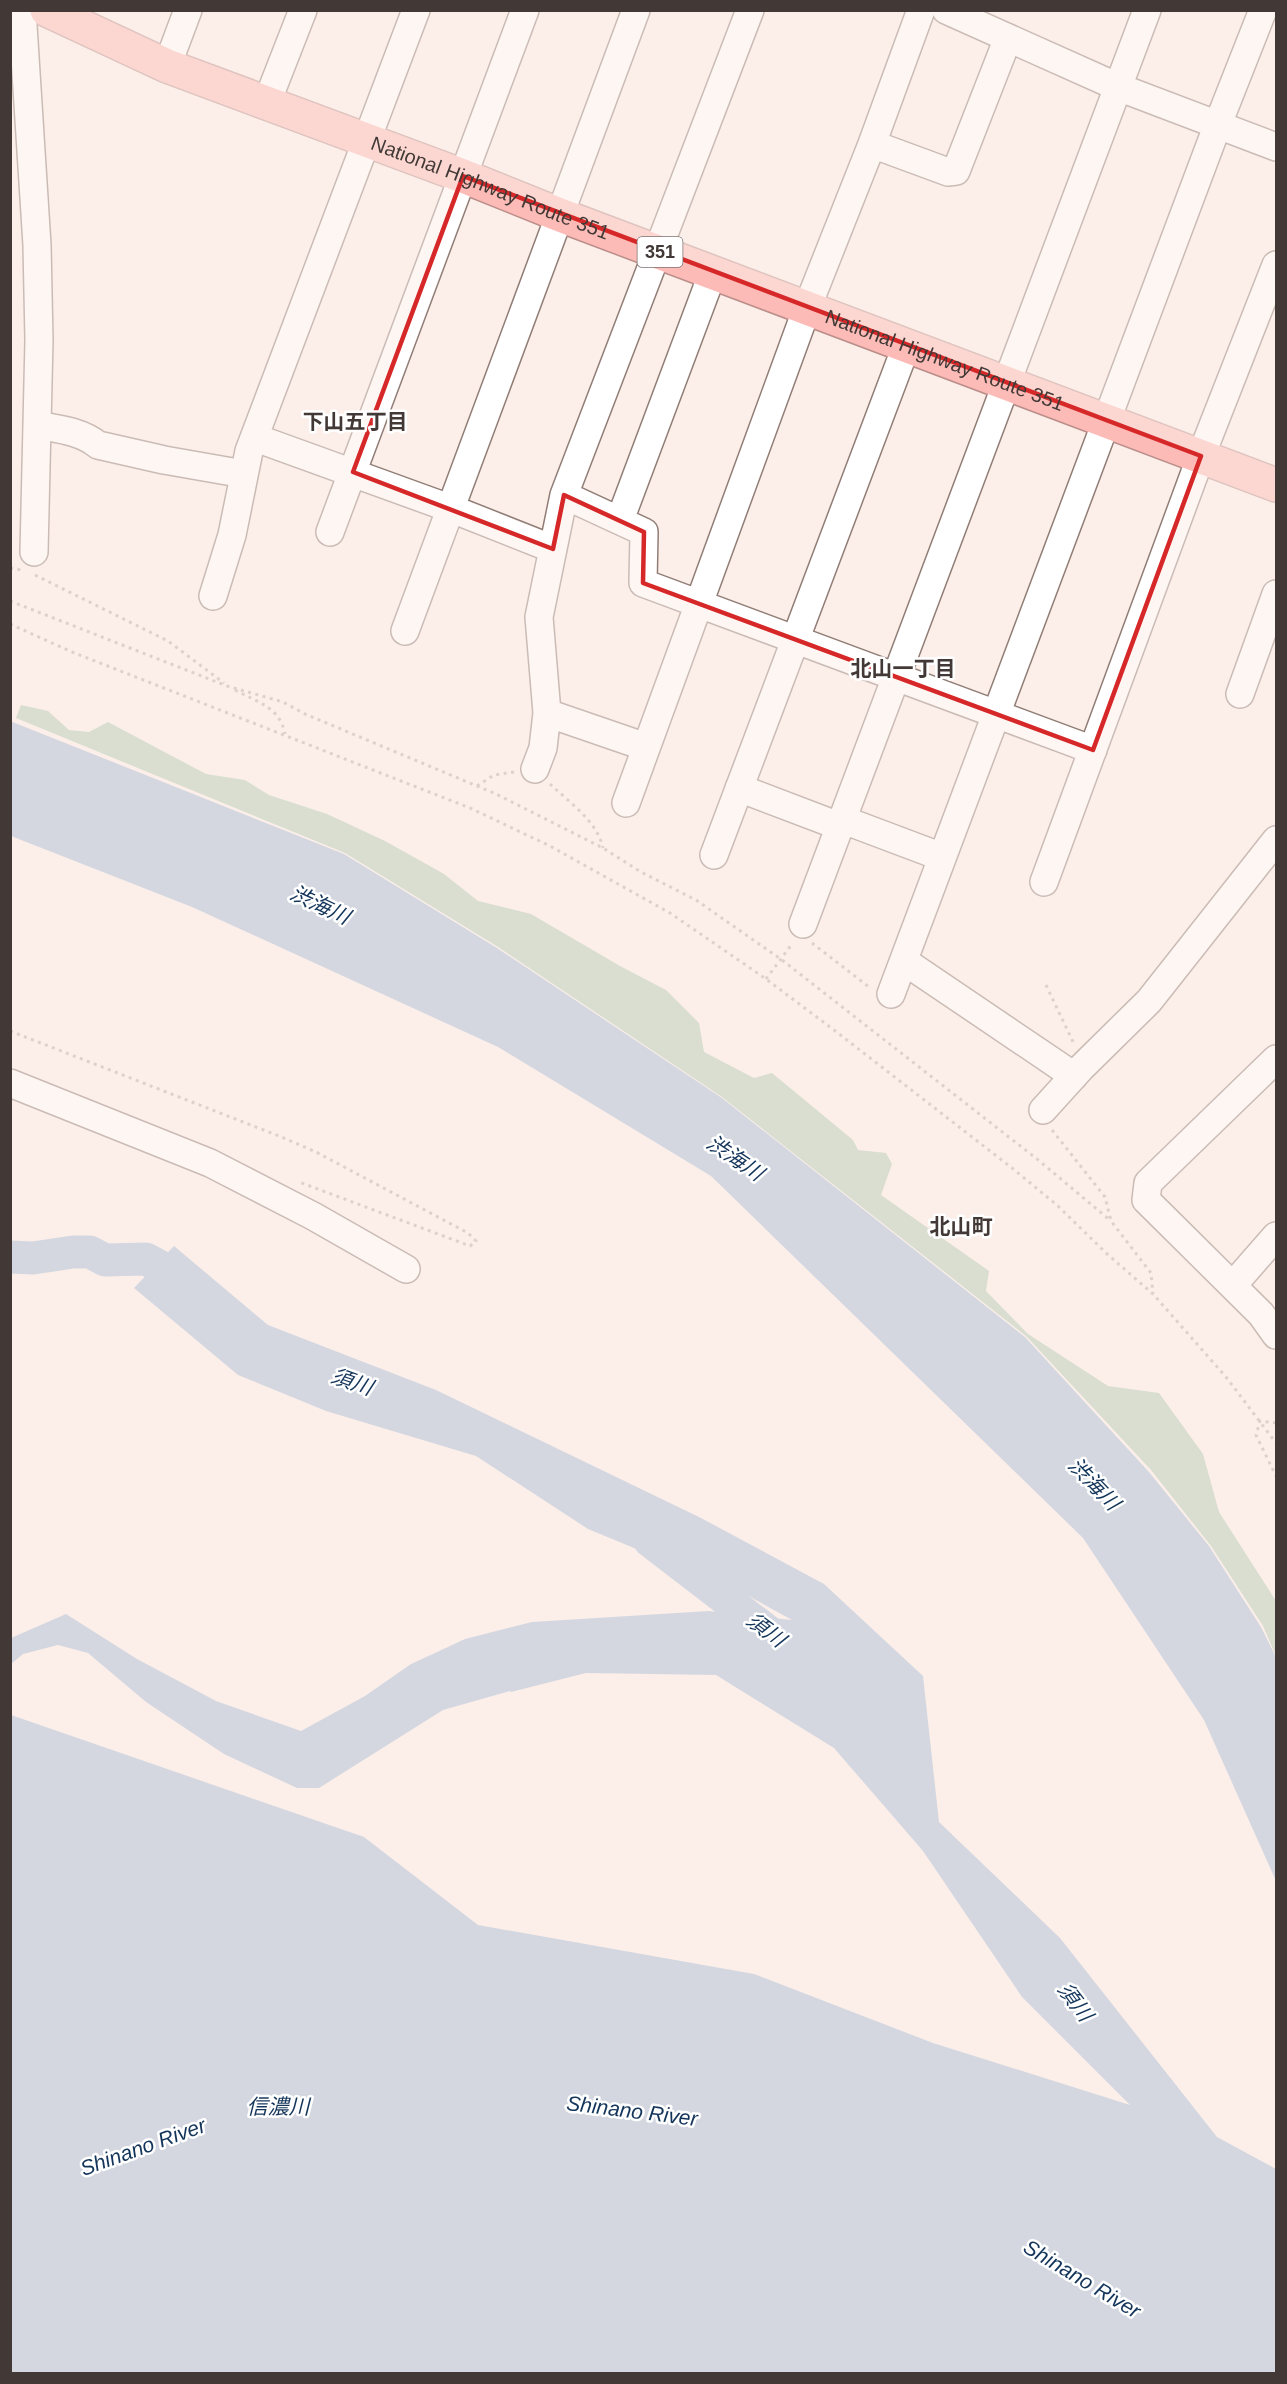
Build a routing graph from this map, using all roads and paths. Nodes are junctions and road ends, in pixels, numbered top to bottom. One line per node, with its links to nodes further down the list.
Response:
1 (22, 10): 31 (street)
2 (47, 10): 15 (highway, National Highway Route 351 / 351)
3 (188, 10): 15 (street)
4 (303, 10): 17 (street)
5 (416, 10): 19 (street)
6 (525, 10): 22 (street)
7 (636, 10): 23 (street)
8 (750, 10): 24 (street)
9 (921, 10): 20 (street)
10 (946, 10): 13 (street)
11 (1147, 10): 16 (street)
12 (1263, 10): 18 (street)
13 (975, 16): 14 (street)
14 (1008, 38): 16 (street); 20 (street)
15 (168, 66): 17 (highway, National Highway Route 351 / 351)
16 (1118, 87): 18 (street); 29 (street)
17 (267, 102): 19 (highway, National Highway Route 351 / 351)
18 (1218, 124): 21 (street); 30 (street)
19 (367, 140): 22 (highway, National Highway Route 351 / 351); 32 (street)
20 (872, 144): 27 (street)
21 (1276, 147)
22 (463, 176): 23 (highway, National Highway Route 351 / 351); 34 (street)
23 (560, 215): 24 (highway, National Highway Route 351 / 351); 38 (street)
24 (659, 252): 26 (highway, National Highway Route 351 / 351); 37 (street)
25 (1276, 265): 33 (street)
26 (713, 272): 27 (highway, National Highway Route 351 / 351); 39 (street)
27 (807, 308): 28 (highway, National Highway Route 351 / 351); 47 (street)
28 (906, 344): 29 (highway, National Highway Route 351 / 351); 50 (street)
29 (1006, 382): 30 (highway, National Highway Route 351 / 351); 51 (street)
30 (1107, 420): 33 (highway, National Highway Route 351 / 351); 55 (street)
31 (37, 425): 35 (street); 42 (street)
32 (256, 438): 34 (street); 35 (street)
33 (1201, 456): 36 (highway, National Highway Route 351 / 351); 58 (street)
34 (353, 472): 38 (street); 40 (street)
35 (244, 474): 45 (street)
36 (1276, 484)
37 (564, 495): 39 (street); 41 (street)
38 (452, 509): 41 (street); 49 (street)
39 (620, 520): 47 (street)
40 (330, 532)
41 (553, 549): 54 (street)
42 (34, 552)
43 (10, 568): 52 (path)
44 (1276, 594): 53 (street)
45 (213, 596)
46 (10, 601): 52 (path)
47 (698, 604): 50 (street); 57 (street)
48 (10, 624): 56 (path)
49 (405, 631)
50 (794, 640): 51 (street); 61 (street)
51 (897, 677): 55 (street); 63 (street)
52 (227, 686): 56 (path); 60 (path)
53 (1240, 694)
54 (547, 713): 57 (street); 59 (street)
55 (995, 714): 58 (street); 67 (street)
56 (285, 734): 72 (path)
57 (646, 747): 62 (street)
58 (1092, 750): 68 (street)
59 (535, 769): 60 (path); 65 (path)
60 (477, 786): 65 (path)
61 (739, 788): 63 (street); 66 (street)
62 (626, 803)
63 (840, 822): 67 (street); 69 (street)
64 (1276, 840): 77 (street)
65 (603, 848): 70 (path)
66 (714, 855)
67 (942, 857): 71 (street)
68 (1044, 882)
69 (801, 930): 70 (path); 74 (path)
70 (782, 960): 72 (path); 81 (path)
71 (904, 961): 74 (street); 77 (street)
72 (766, 979): 85 (path)
73 (1046, 985): 77 (path)
74 (891, 994)
75 (10, 1031): 80 (path)
76 (1276, 1059): 84 (street)
77 (1079, 1070): 79 (street)
78 (10, 1083): 83 (street)
79 (1042, 1110): 81 (path)
80 (291, 1179)
81 (1111, 1221): 85 (path)
82 (1276, 1236): 84 (street)
83 (406, 1269)
84 (1233, 1286): 86 (street)
85 (1153, 1294): 87 (path)
86 (1276, 1335)
87 (1260, 1421): 88 (path); 89 (path); 90 (path)
88 (1276, 1423)
89 (1276, 1443)
90 (1276, 1476)

